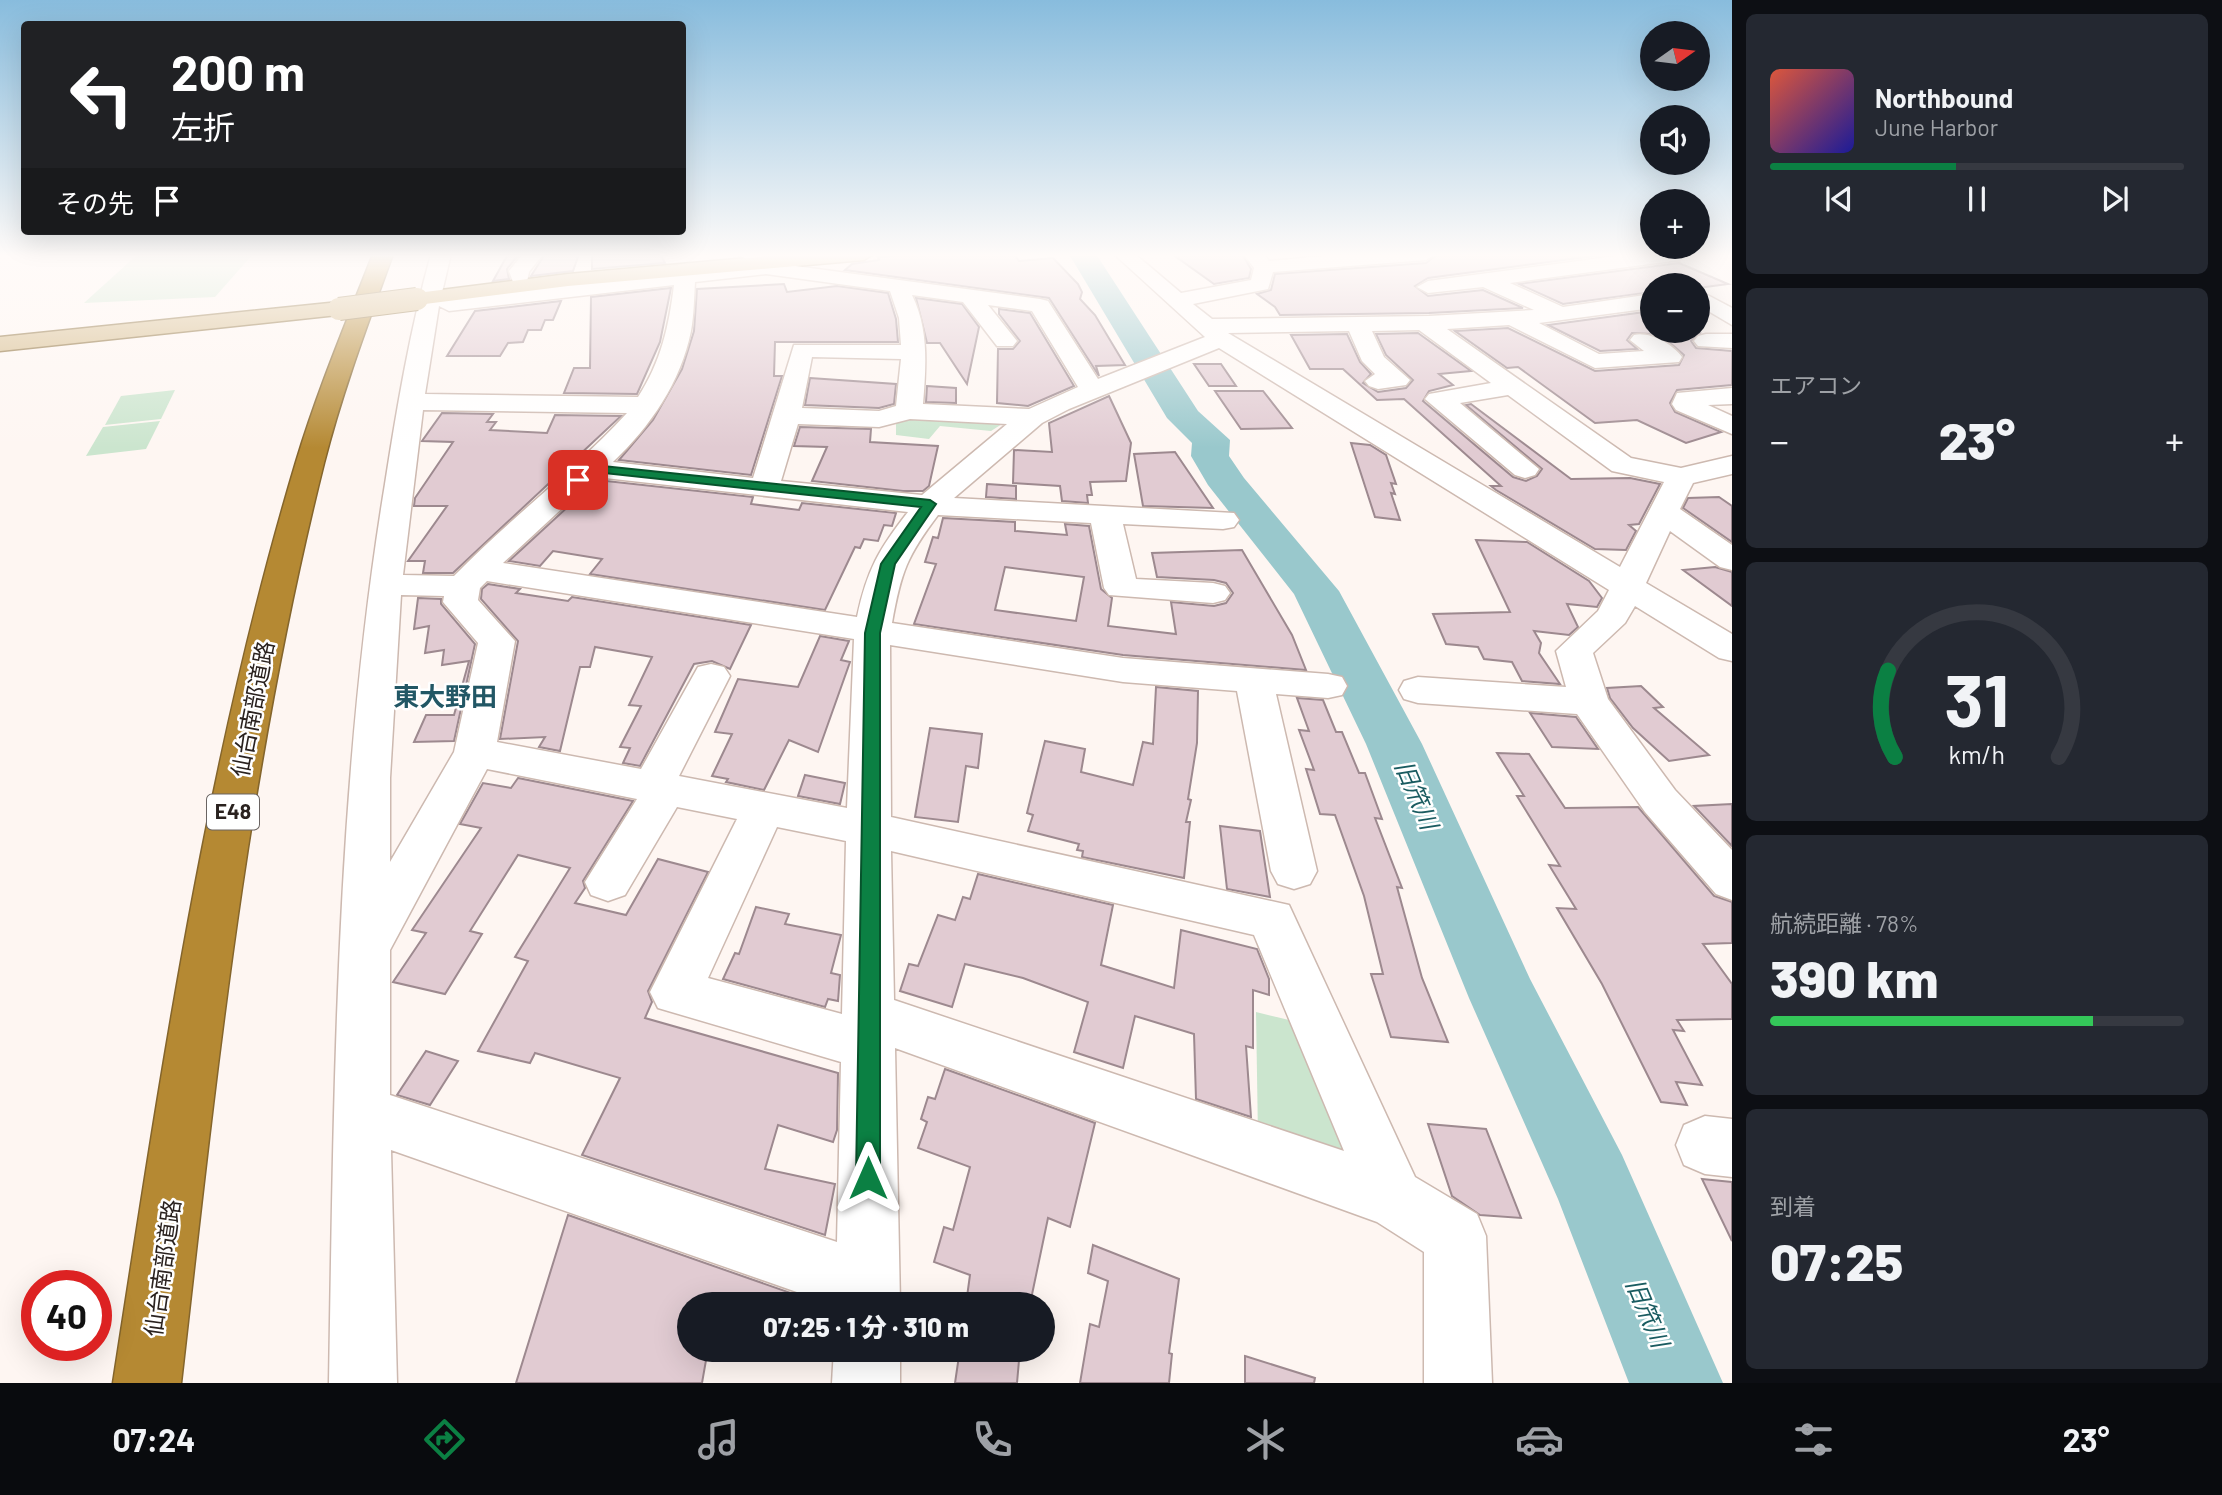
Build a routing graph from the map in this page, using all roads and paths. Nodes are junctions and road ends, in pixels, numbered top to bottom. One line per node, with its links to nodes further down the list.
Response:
1 (250, 319): 18 (main road, bridge)
2 (358, 319): 65 (highway, 仙台南部道路 / E48)
3 (431, 319): 24 (street)
4 (684, 319): 25 (street)
5 (911, 319): 19 (street)
6 (987, 319): 14 (street)
7 (1048, 319): 22 (street)
8 (1197, 319): 13 (street)
9 (1483, 319): 11 (street)
10 (1512, 319): 17 (street)
11 (1423, 322): 12 (street); 21 (street)
12 (1357, 323): 13 (street); 20 (street)
13 (1213, 332): 22 (street); 42 (street)
14 (1005, 341)
15 (1710, 341): 16 (street)
16 (1732, 341)
17 (1647, 343)
18 (0, 344)
19 (914, 352): 26 (street); 27 (street)
20 (1378, 381)
21 (1512, 387): 32 (street); 33 (street)
22 (1093, 390): 28 (street)
23 (1732, 396): 29 (street)
24 (411, 402): 25 (street); 41 (street)
25 (648, 405): 31 (street)
26 (909, 411): 27 (street); 28 (street)
27 (787, 416): 34 (street)
28 (1032, 418): 35 (street)
29 (1732, 426)
30 (1732, 465): 33 (street)
31 (593, 468): 34 (street); 40 (street)
32 (1525, 469)
33 (1681, 477): 36 (street)
34 (764, 488): 35 (street)
35 (930, 504): 37 (street); 44 (street)
36 (1664, 512): 39 (street); 42 (street)
37 (1105, 514): 38 (street); 43 (street)
38 (1223, 520)
39 (1732, 560)
40 (470, 578): 41 (street); 44 (street); 51 (street)
41 (385, 584): 58 (street)
42 (1626, 586): 45 (street); 50 (street)
43 (1213, 593)
44 (872, 633): 47 (street); 54 (street)
45 (1732, 650)
46 (711, 676): 52 (street)
47 (1254, 681): 48 (street); 55 (street)
48 (1328, 686)
49 (1418, 690): 50 (street)
50 (1589, 702): 56 (street)
51 (475, 752): 52 (street); 58 (street)
52 (660, 788): 53 (street); 57 (street)
53 (764, 808): 54 (street); 59 (street)
54 (870, 829): 59 (street); 61 (street)
55 (1293, 871)
56 (1732, 881)
57 (608, 882)
58 (367, 945): 60 (street)
59 (868, 1030): 61 (street); 63 (street)
60 (363, 1113): 62 (street); 66 (street)
61 (1394, 1198): 68 (street)
62 (862, 1292)
63 (868, 1292)
64 (867, 1362): 67 (street)
65 (147, 1383)
66 (363, 1383)
67 (866, 1383)
68 (1458, 1383)

